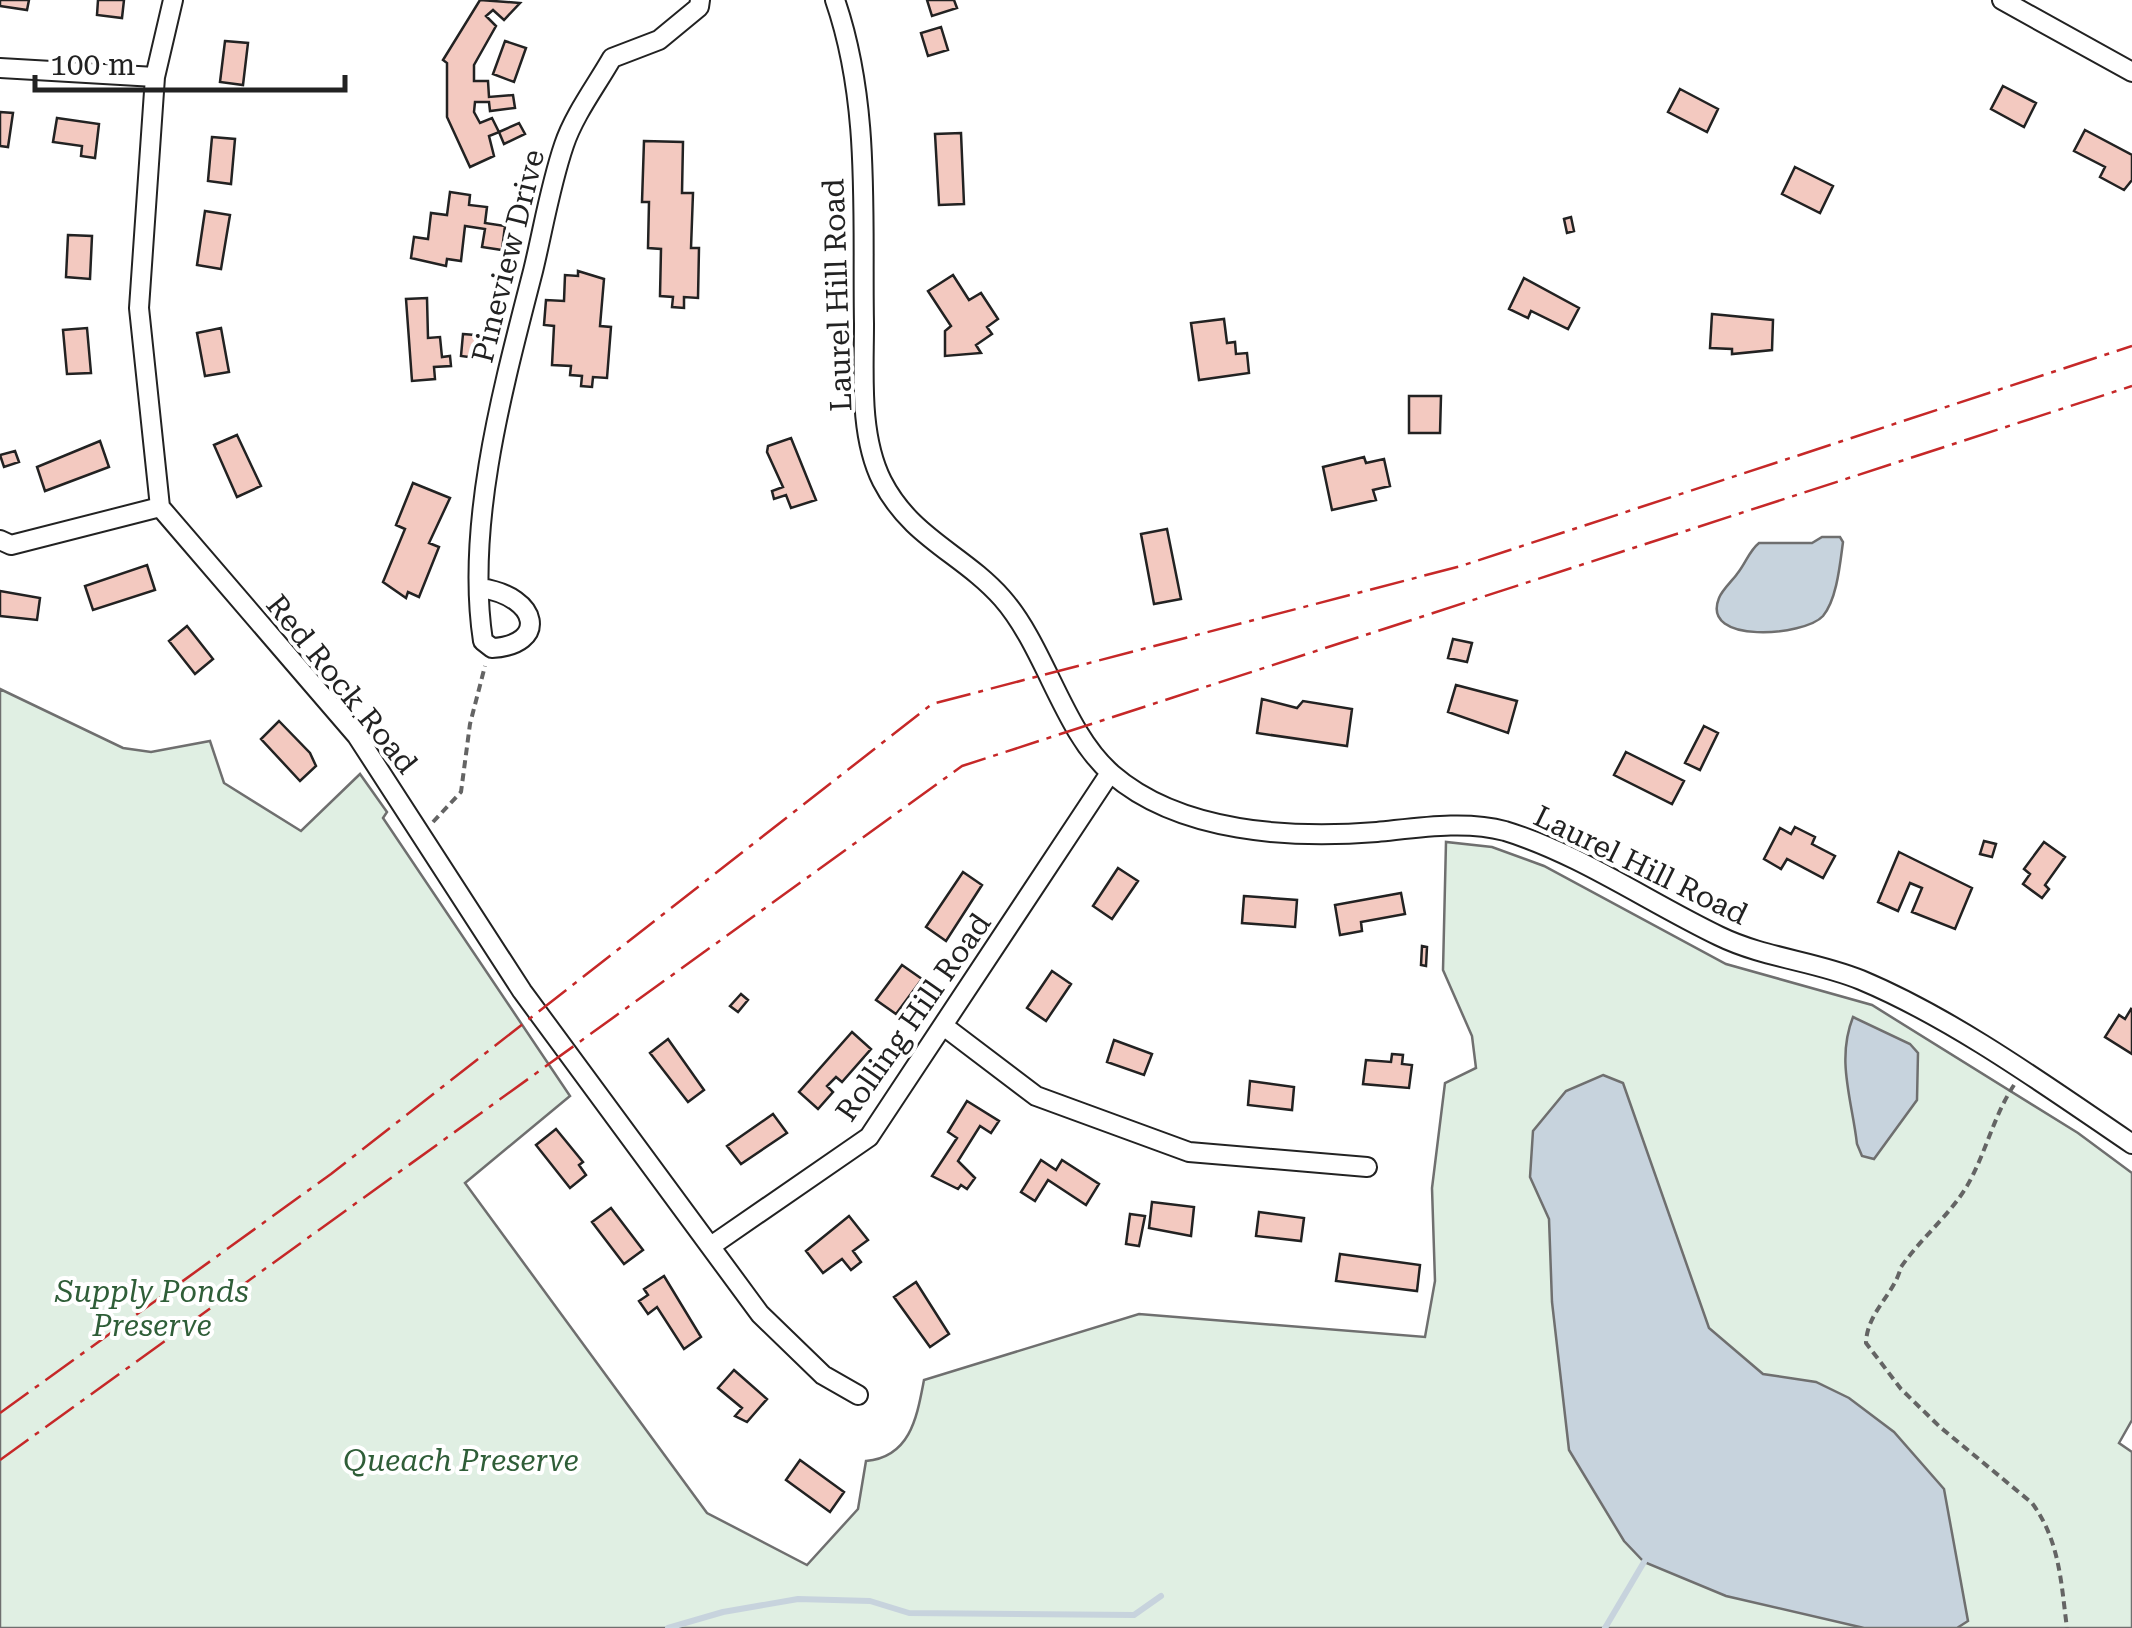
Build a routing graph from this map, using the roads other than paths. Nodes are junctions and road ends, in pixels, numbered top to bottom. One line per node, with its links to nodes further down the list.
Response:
1 (173, 0): 7 (street)
2 (700, 0): 10 (street, Pineview Drive)
3 (835, 0): 11 (street, Laurel Hill Road)
4 (2002, 0): 6 (street)
5 (0, 68): 7 (street)
6 (2132, 72)
7 (155, 77): 8 (street)
8 (160, 507): 9 (street); 15 (street, Red Rock Road)
9 (0, 540)
10 (481, 588): 10 (street, Pineview Drive)
11 (1110, 773): 12 (street, Rolling Hill Road); 13 (street, Laurel Hill Road)
12 (945, 1027): 14 (street); 15 (street, Rolling Hill Road)
13 (2132, 1144)
14 (1367, 1166)
15 (711, 1246): 16 (street, Red Rock Road)
16 (858, 1396)

